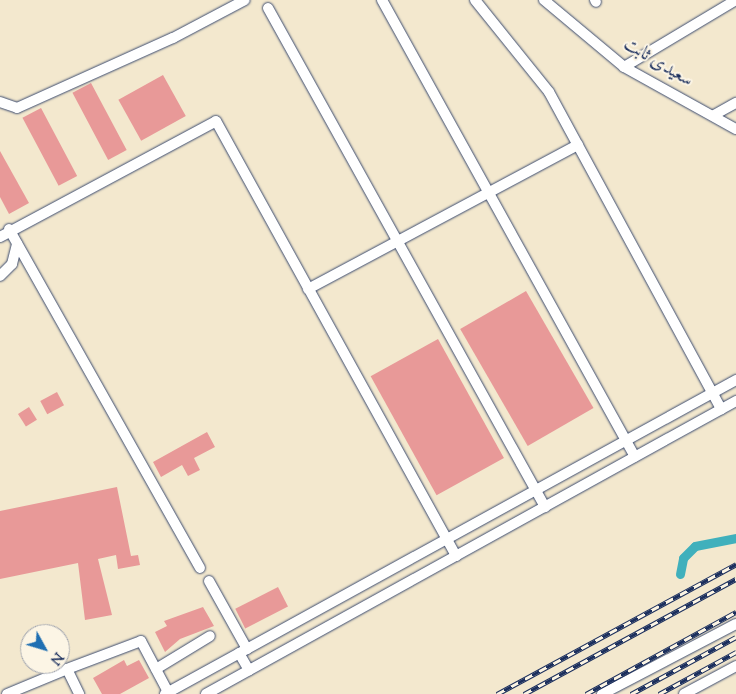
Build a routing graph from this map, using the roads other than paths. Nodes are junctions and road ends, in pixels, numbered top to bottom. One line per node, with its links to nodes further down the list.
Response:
1 (245, 0): 8 (street)
2 (382, 0): 13 (street)
3 (475, 0): 12 (street)
4 (545, 0): 7 (street, سعیدی ثابت)
5 (736, 0): 7 (street)
6 (268, 8): 16 (street)
7 (624, 67): 10 (street, سعیدی ثابت)
8 (0, 102)
9 (736, 103): 10 (street)
10 (714, 115): 11 (street, سعیدی ثابت)
11 (736, 129)
12 (578, 146): 13 (street); 21 (street)
13 (488, 192): 16 (street); 24 (street)
14 (9, 229): 15 (street); 17 (street); 19 (street)
15 (0, 237)
16 (399, 241): 19 (street); 26 (street)
17 (17, 244): 18 (street); 30 (street)
18 (0, 276)
19 (308, 289): 28 (street)
20 (736, 380): 21 (street)
21 (711, 393): 23 (street); 24 (street)
22 (736, 401): 23 (street)
23 (721, 409): 25 (street)
24 (624, 441): 25 (street); 26 (street)
25 (635, 457): 27 (street)
26 (534, 490): 27 (street); 28 (street)
27 (544, 507): 29 (street)
28 (446, 539): 29 (street); 34 (street)
29 (456, 556): 38 (street)
30 (200, 568)
31 (209, 581): 34 (street)
32 (736, 624): 45 (street)
33 (210, 636): 37 (street)
34 (243, 651): 38 (street); 41 (street)
35 (736, 666): 46 (street)
36 (70, 667): 37 (street)
37 (156, 669): 41 (street)
38 (249, 670): 44 (street)
39 (53, 674): 42 (street)
40 (70, 674): 43 (street)
41 (166, 693)
42 (8, 694)
43 (79, 694)
44 (206, 694)
45 (602, 694)
46 (684, 694)

